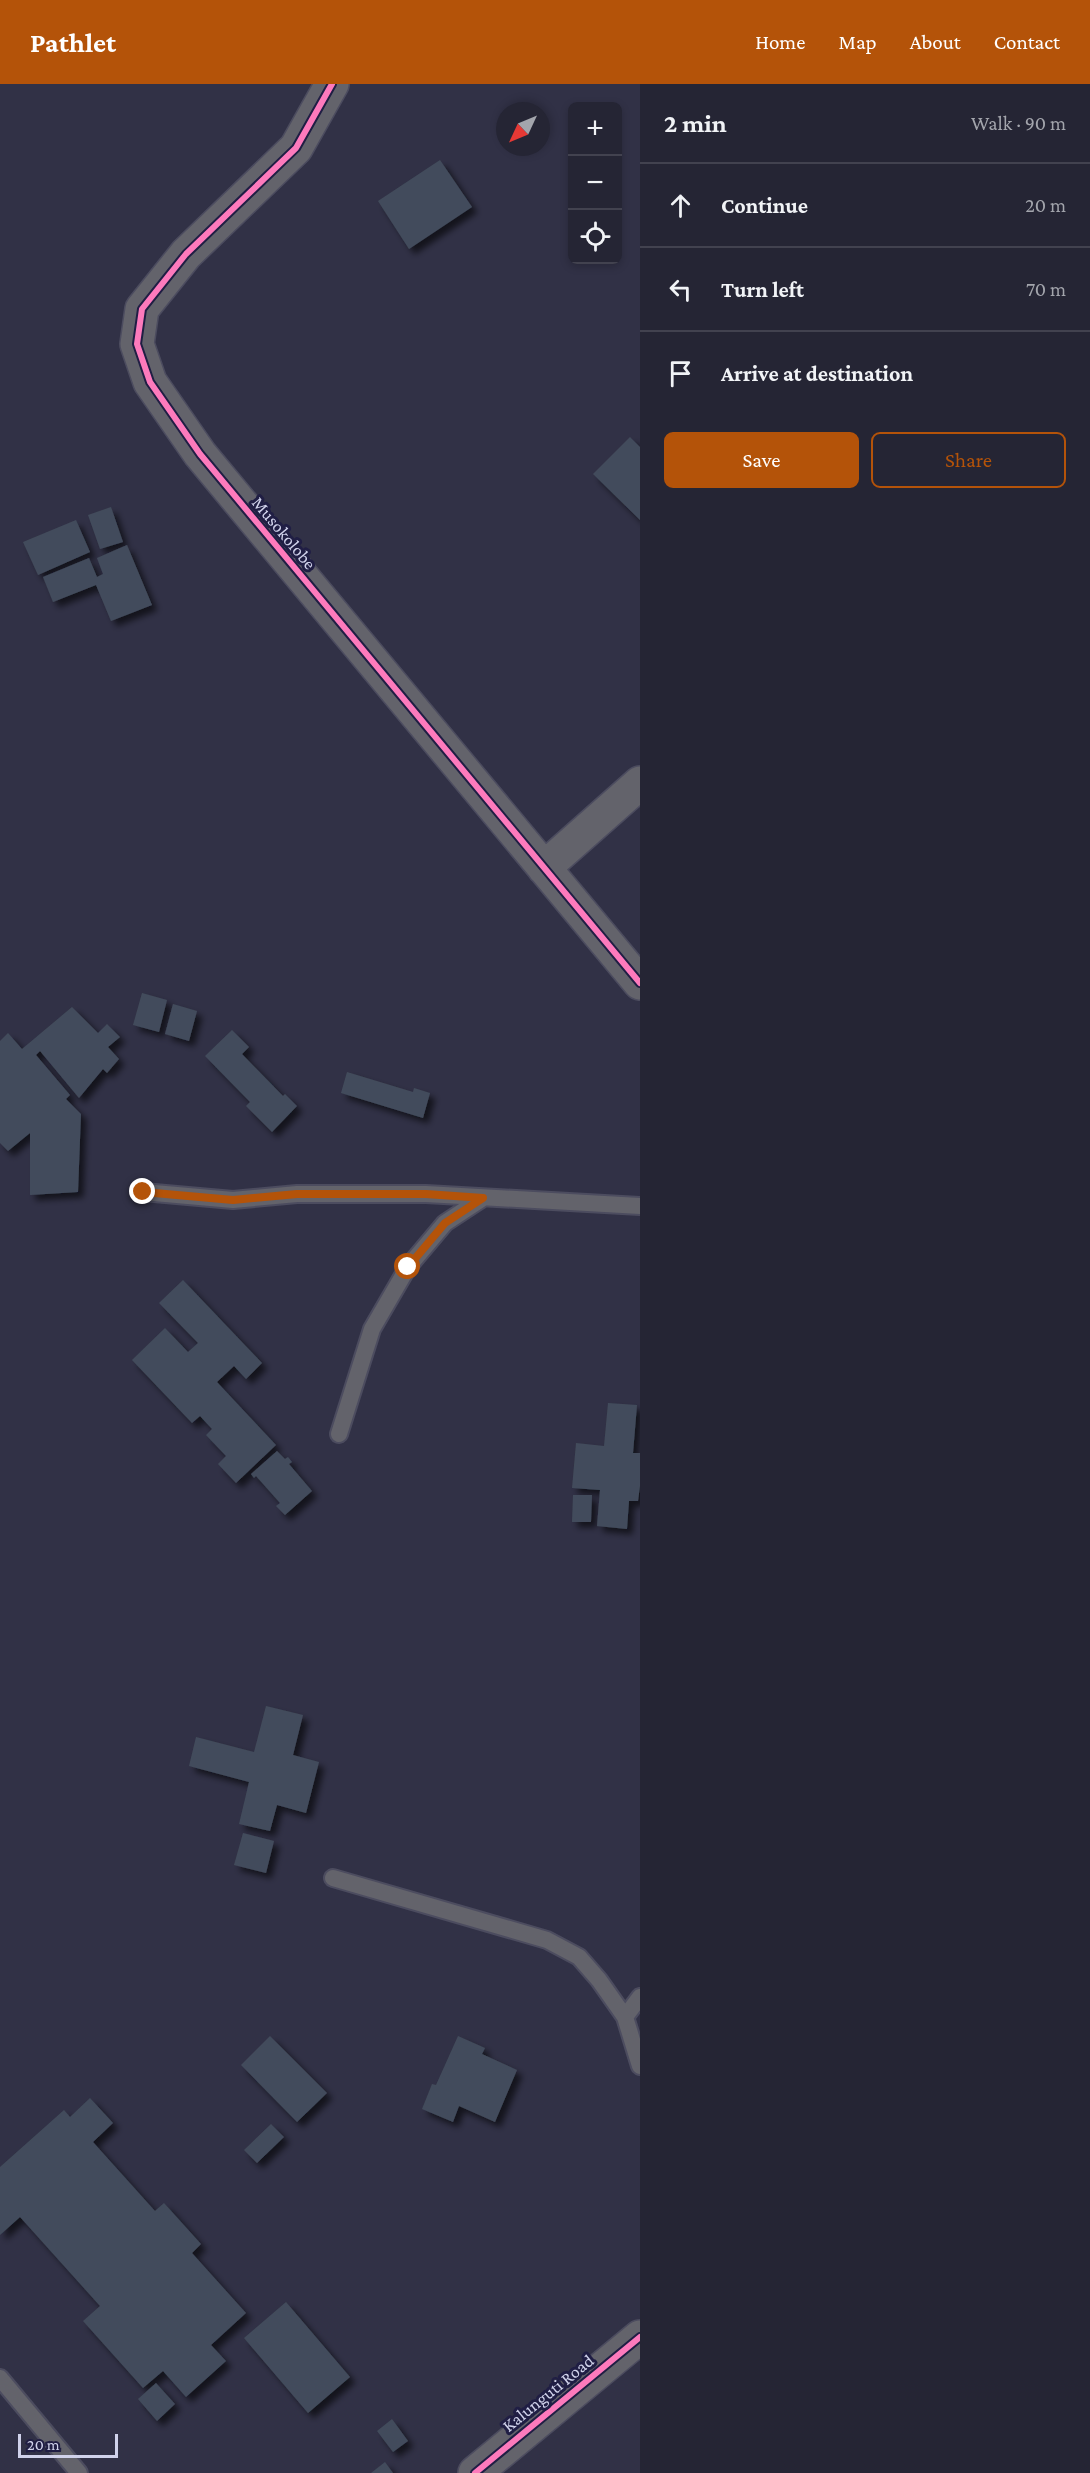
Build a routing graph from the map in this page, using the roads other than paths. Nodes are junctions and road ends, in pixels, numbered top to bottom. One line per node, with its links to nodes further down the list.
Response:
1 (332, 84): 3 (street, Musokolobe)
2 (640, 783): 3 (street)
3 (544, 868): 4 (street, Musokolobe)
4 (640, 983)
5 (143, 1192): 6 (lane)
6 (483, 1198): 7 (lane); 8 (lane)
7 (640, 1206)
8 (339, 1434)
9 (333, 1878): 11 (lane)
10 (640, 1997): 11 (lane)
11 (624, 2017): 12 (lane)
12 (640, 2066)
13 (640, 2337): 16 (street, Kalunguti Road)
14 (0, 2378): 15 (lane)
15 (79, 2473)
16 (475, 2473)

